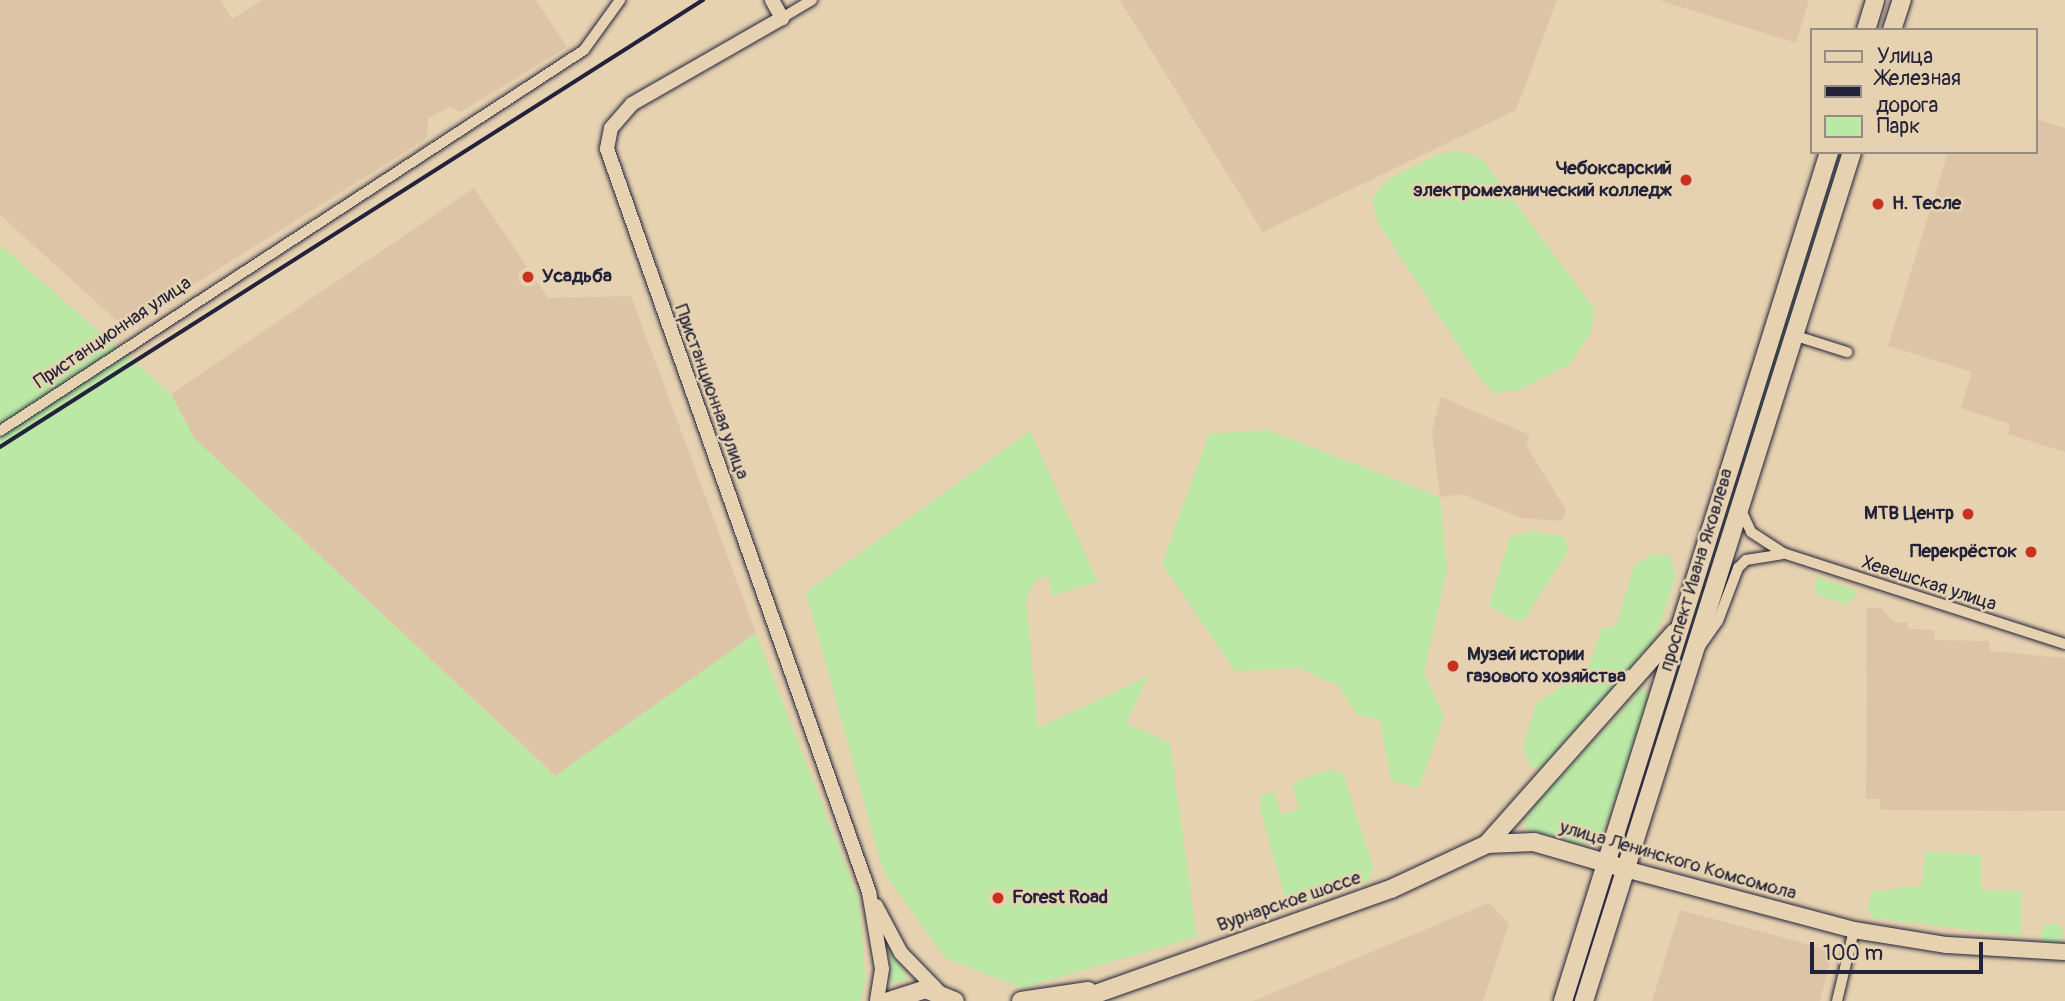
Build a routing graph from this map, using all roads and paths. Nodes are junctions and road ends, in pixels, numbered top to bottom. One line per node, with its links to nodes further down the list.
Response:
1 (620, 0): 13 (street, Пристанционная улица)
2 (772, 0): 6 (street)
3 (812, 0): 6 (street, Пристанционная улица)
4 (1875, 0): 7 (main road)
5 (1902, 0): 8 (main road)
6 (782, 18): 22 (street, Пристанционная улица)
7 (1867, 28)
8 (1893, 28)
9 (1828, 154): 16 (main road, проспект Ивана Яковлева)
10 (1851, 154): 11 (main road, проспект Ивана Яковлева)
11 (1793, 335): 12 (street); 14 (main road, проспект Ивана Яковлева)
12 (1847, 352)
13 (0, 431)
14 (1739, 506): 15 (street, Хевешская улица); 18 (main road, проспект Ивана Яковлева)
15 (1783, 553): 17 (street, Хевешская улица); 18 (street)
16 (1681, 624): 19 (main road); 20 (main road, проспект Ивана Яковлева)
17 (2065, 644)
18 (1693, 655): 21 (main road, проспект Ивана Яковлева)
19 (1487, 844): 20 (main road, улица Ленинского Комсомола); 25 (main road, Вурнарское шоссе)
20 (1606, 863): 21 (main road, улица Ленинского Комсомола); 31 (main road, проспект Ивана Яковлева)
21 (1625, 869): 23 (main road, улица Ленинского Комсомола); 32 (main road, проспект Ивана Яковлева)
22 (869, 892): 26 (street, Пристанционная улица); 27 (street, Пристанционная улица)
23 (1854, 930): 24 (main road, улица Ленинского Комсомола); 33 (street)
24 (2065, 952)
25 (1101, 989): 29 (main road, Вурнарское шоссе); 30 (main road, Вурнарское шоссе)
26 (954, 999): 28 (main road)
27 (877, 1001)
28 (889, 1001)
29 (1021, 1001)
30 (1076, 1001)
31 (1563, 1001)
32 (1584, 1001)
33 (1836, 1001)

